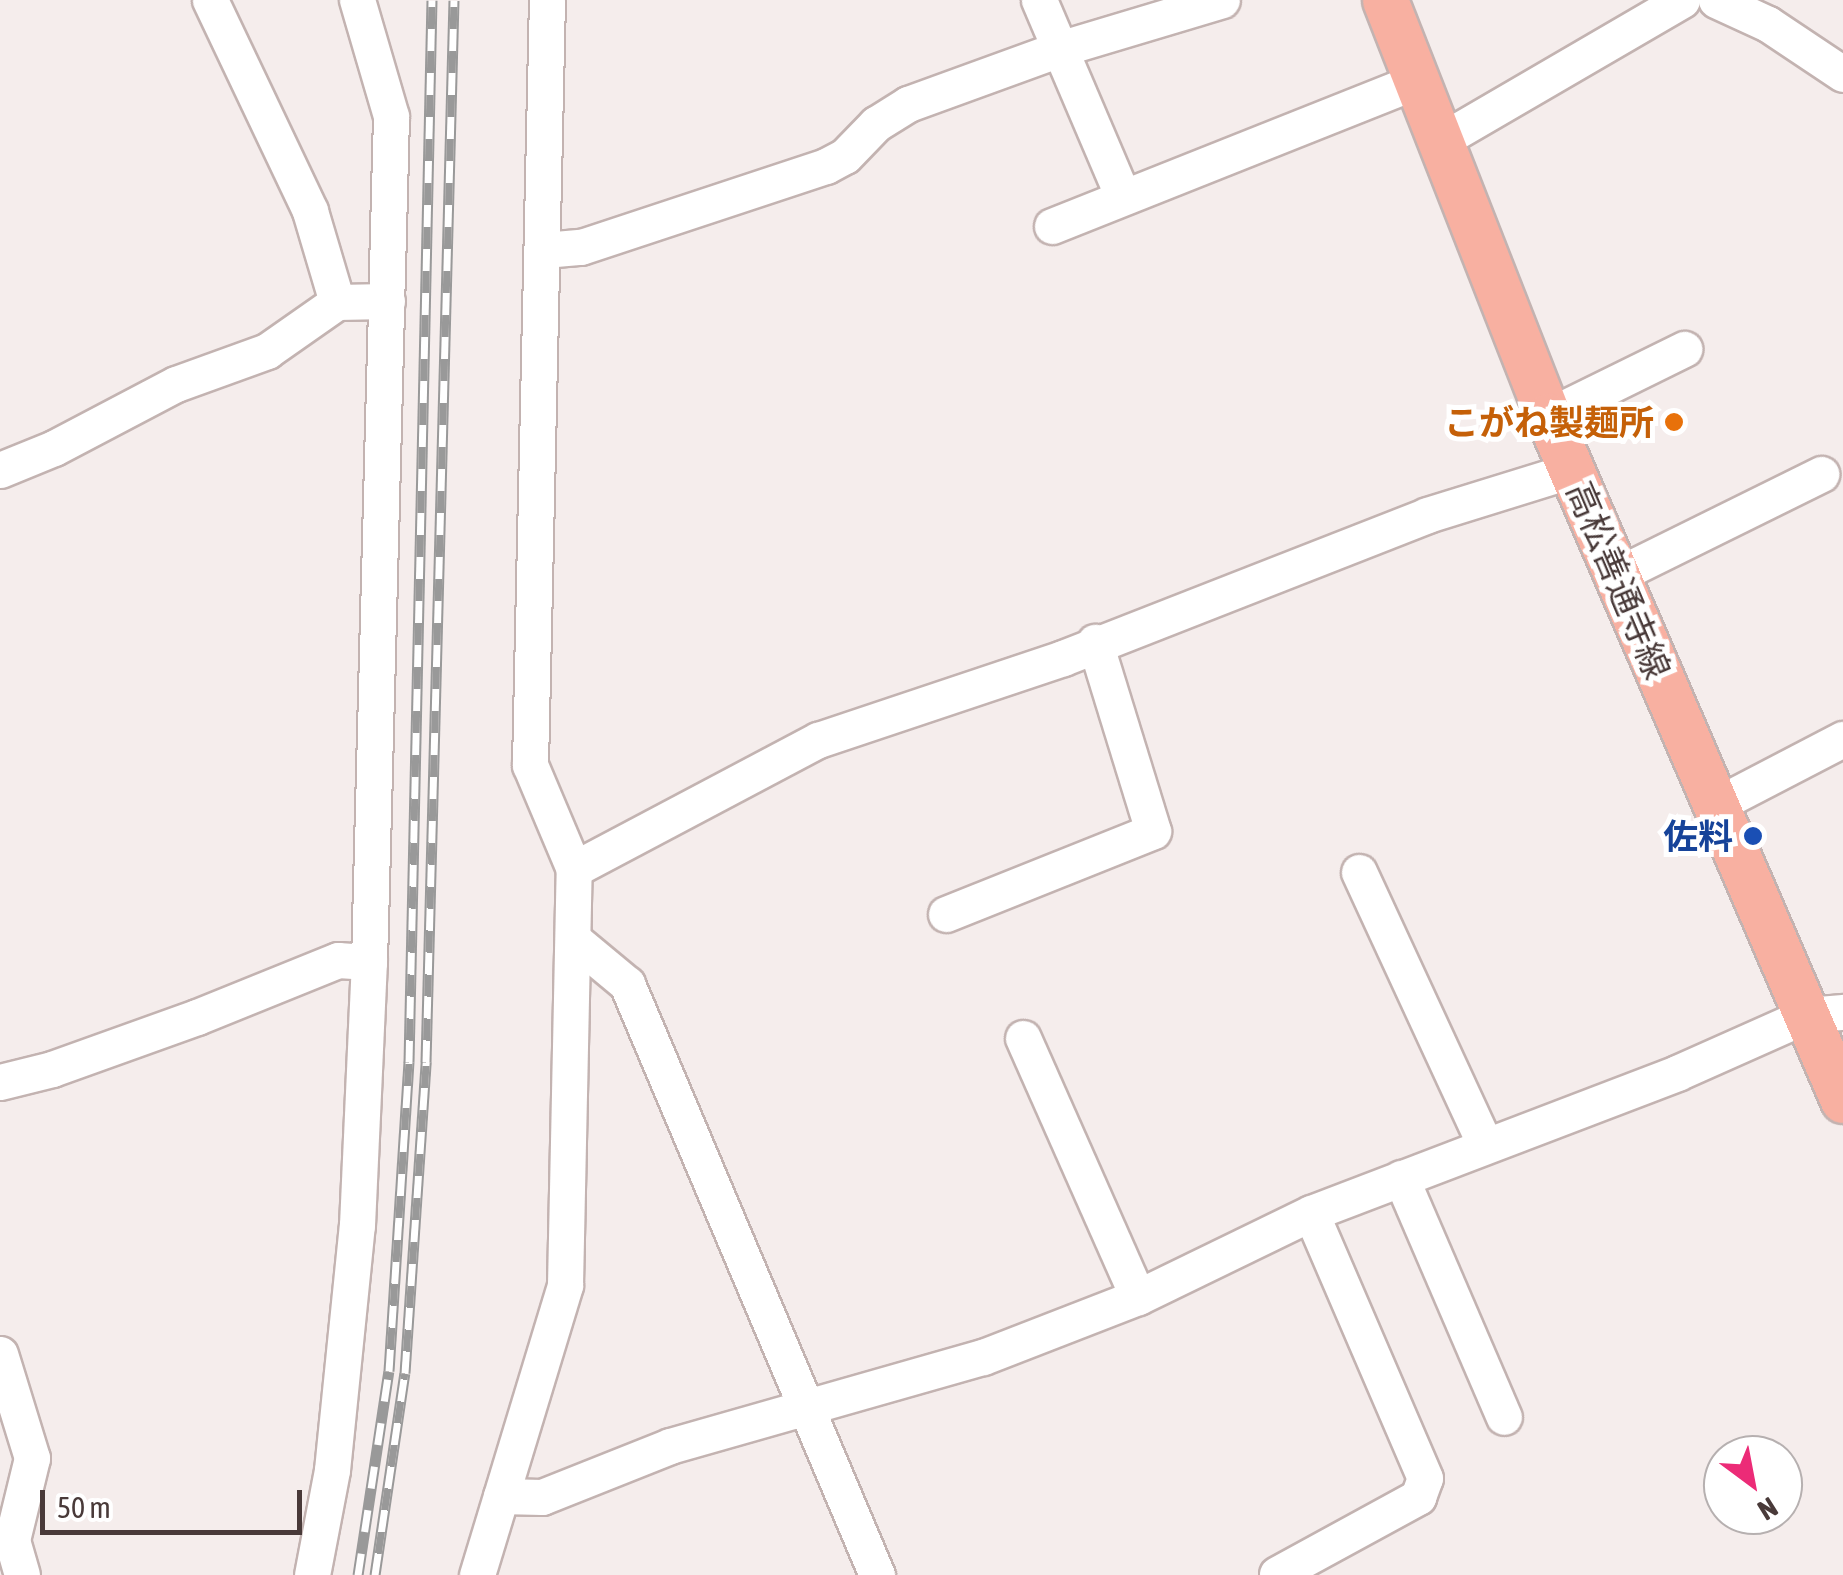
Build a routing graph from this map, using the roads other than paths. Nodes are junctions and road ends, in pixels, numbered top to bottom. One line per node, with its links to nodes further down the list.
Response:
1 (210, 0): 17 (street)
2 (357, 0): 16 (street)
3 (547, 0): 15 (street)
4 (1039, 0): 9 (street)
5 (1222, 0): 9 (street)
6 (1385, 0): 11 (main road, 高松善通寺線)
7 (1682, 0): 12 (street)
8 (1716, 0): 10 (street)
9 (1059, 48): 13 (street); 15 (street)
10 (1841, 68)
11 (1416, 81): 12 (main road, 高松善通寺線); 13 (street)
12 (1440, 141): 19 (main road, 高松善通寺線)
13 (1123, 198): 14 (street)
14 (1052, 226)
15 (544, 250): 27 (street)
16 (387, 301): 17 (street); 31 (street)
17 (336, 302): 20 (street)
18 (1684, 349): 19 (street)
19 (1548, 416): 21 (main road, 高松善通寺線)
20 (0, 470)
21 (1572, 470): 23 (main road, 高松善通寺線); 24 (street)
22 (1821, 474): 23 (street)
23 (1617, 575): 26 (main road, 高松善通寺線)
24 (1095, 642): 27 (street); 29 (street)
25 (1843, 739): 26 (street)
26 (1716, 805): 32 (main road, 高松善通寺線)
27 (574, 869): 30 (street)
28 (1359, 872): 36 (street)
29 (946, 914)
30 (574, 940): 41 (street); 43 (street)
31 (368, 962): 34 (street); 46 (street)
32 (1825, 1014): 35 (main road, 高松善通寺線); 36 (street)
33 (1023, 1038): 39 (street)
34 (0, 1082)
35 (1843, 1100)
36 (1485, 1146): 37 (street)
37 (1401, 1178): 38 (street); 42 (street)
38 (1310, 1214): 39 (street); 44 (street)
39 (1138, 1297): 41 (street)
40 (0, 1354): 45 (street)
41 (807, 1408): 43 (street); 48 (street)
42 (1504, 1417)
43 (501, 1496): 47 (street)
44 (1277, 1574)
45 (22, 1575)
46 (312, 1575)
47 (477, 1575)
48 (877, 1575)

